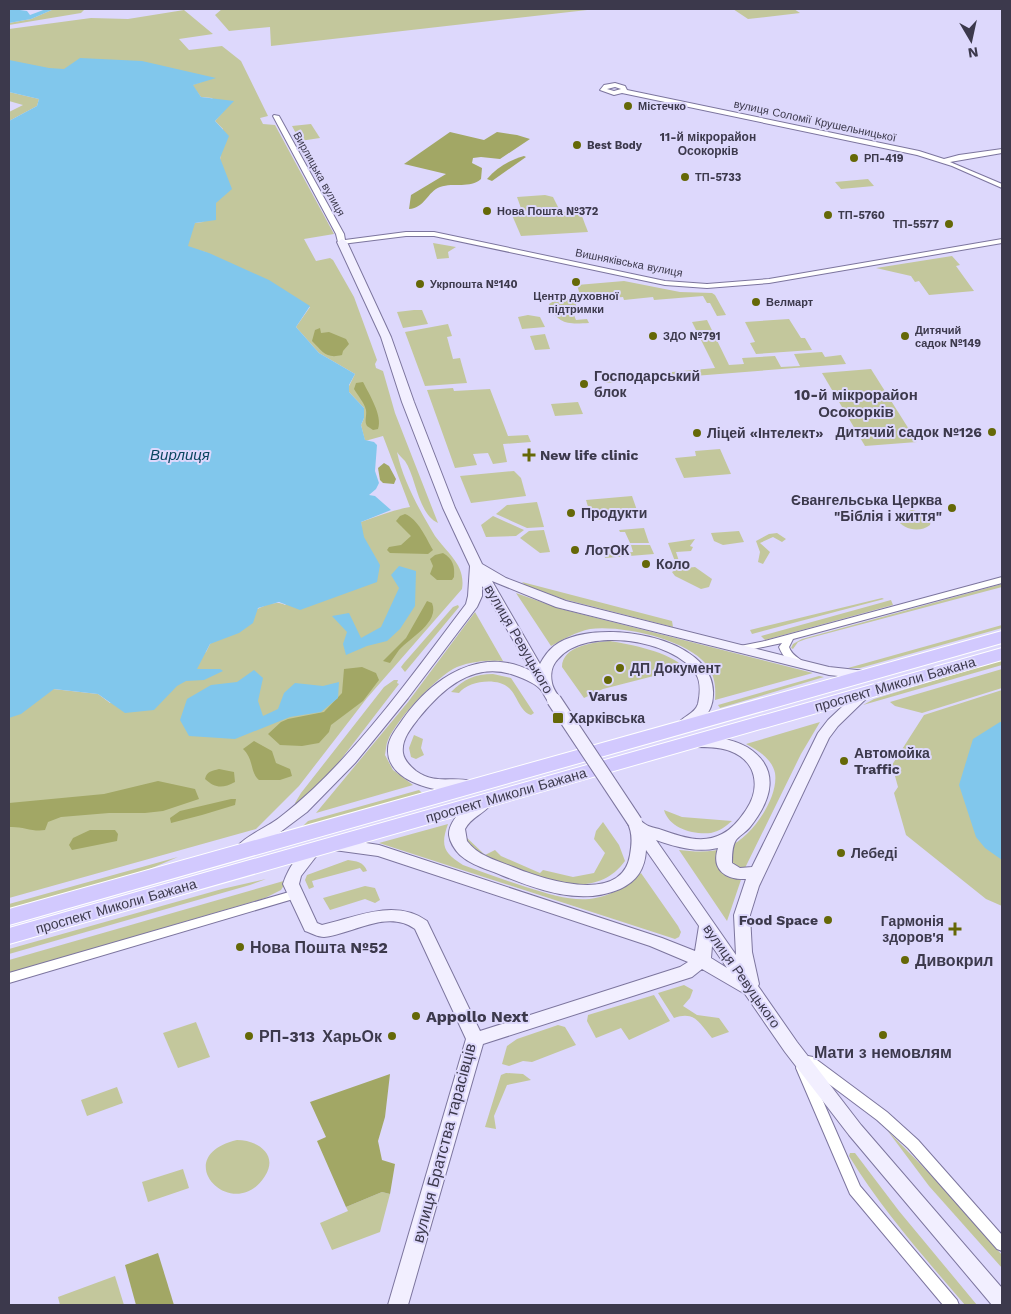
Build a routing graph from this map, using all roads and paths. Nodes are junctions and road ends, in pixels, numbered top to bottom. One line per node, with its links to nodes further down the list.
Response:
1 (623, 91): 5 (street, вулиця Соломії Крушельницької)
2 (276, 116): 9 (street, Вирлицька вулиця)
3 (1002, 151): 4 (street)
4 (959, 157): 5 (street); 6 (street)
5 (945, 161): 6 (street, вулиця Соломії Крушельницької)
6 (954, 165): 7 (street, вулиця Соломії Крушельницької)
7 (1002, 186)
8 (1002, 241): 9 (street, Вишняківська вулиця)
9 (342, 242): 10 (street, вулиця Ревуцького)
10 (476, 565): 14 (street); 18 (street, вулиця Ревуцького); 24 (street)
11 (1002, 580): 12 (street)
12 (790, 637): 14 (street); 16 (street)
13 (1002, 637): 17 (highway, проспект Миколи Бажана)
14 (739, 649): 16 (street)
15 (1002, 654): 17 (highway, проспект Миколи Бажана)
16 (804, 666): 17 (street)
17 (867, 684): 19 (highway, проспект Миколи Бажана); 25 (street)
18 (545, 686): 19 (street); 20 (street); 21 (street, вулиця Ревуцького, bridge)
19 (685, 734): 20 (highway, проспект Миколи Бажана); 22 (street)
20 (483, 792): 21 (street); 23 (highway, проспект Миколи Бажана); 24 (highway, проспект Миколи Бажана)
21 (637, 825): 22 (street); 28 (street, вулиця Ревуцького)
22 (729, 838): 25 (street)
23 (323, 847): 26 (street, вулиця Братства тарасівців); 29 (highway, проспект Миколи Бажана); 30 (street)
24 (230, 855): 27 (highway, проспект Миколи Бажана)
25 (758, 871): 32 (street)
26 (296, 894): 31 (street); 33 (street, вулиця Братства тарасівців)
27 (9, 917)
28 (707, 925): 30 (street); 32 (street, вулиця Ревуцького)
29 (9, 936)
30 (702, 962): 32 (street); 33 (street, вулиця Братства тарасівців)
31 (9, 978)
32 (753, 992): 34 (street, вулиця Ревуцького)
33 (475, 1039): 37 (street, вулиця Братства тарасівців)
34 (794, 1051): 35 (street, вулиця Ревуцького); 36 (street, вулиця Ревуцького); 38 (street, вулиця Ревуцького)
35 (1002, 1245)
36 (1002, 1302)
37 (398, 1305)
38 (952, 1305)

